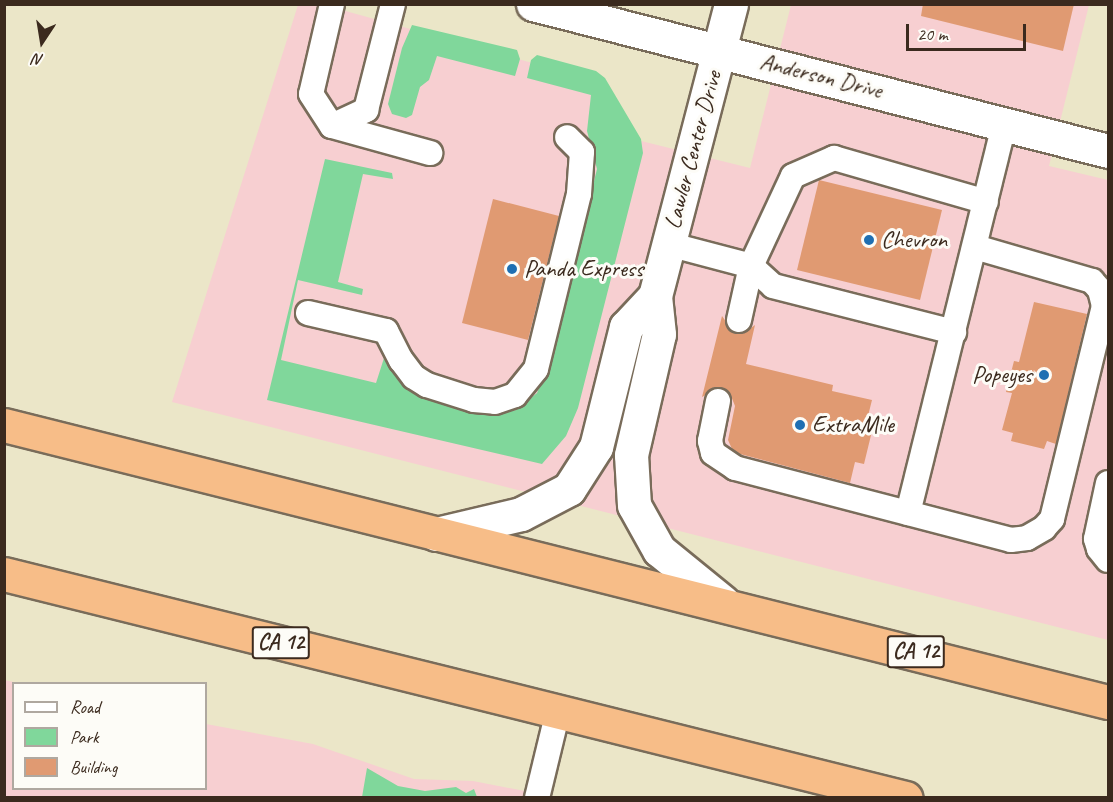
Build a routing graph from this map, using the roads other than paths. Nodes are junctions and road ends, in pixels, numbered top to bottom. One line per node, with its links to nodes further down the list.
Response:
1 (332, 4): 7 (lane)
2 (393, 4): 7 (lane)
3 (533, 4): 5 (street, Anderson Drive)
4 (731, 4): 5 (street, Lawler Center Drive)
5 (719, 51): 6 (street, Anderson Drive); 12 (street, Lawler Center Drive)
6 (1004, 124): 9 (street, Anderson Drive); 11 (lane)
7 (332, 126): 10 (lane)
8 (567, 137): 16 (lane)
9 (1108, 151)
10 (430, 153)
11 (986, 202): 13 (lane); 14 (lane)
12 (668, 244): 14 (lane); 15 (street, Lawler Center Drive)
13 (975, 248): 18 (lane); 22 (lane)
14 (751, 266): 17 (lane); 18 (lane)
15 (655, 296): 23 (street, Lawler Center Drive); 26 (street, Lawler Center Drive)
16 (308, 313)
17 (739, 320)
18 (954, 332): 22 (lane)
19 (718, 401): 22 (lane)
20 (4, 425): 23 (highway, CA 12)
21 (1108, 483): 24 (lane)
22 (908, 513)
23 (436, 534): 26 (highway, CA 12)
24 (1108, 560)
25 (4, 574): 28 (highway, CA 12)
26 (723, 602): 27 (highway, CA 12)
27 (1108, 702)
28 (558, 711): 29 (lane); 30 (highway, CA 12)
29 (537, 798)
30 (906, 798)

